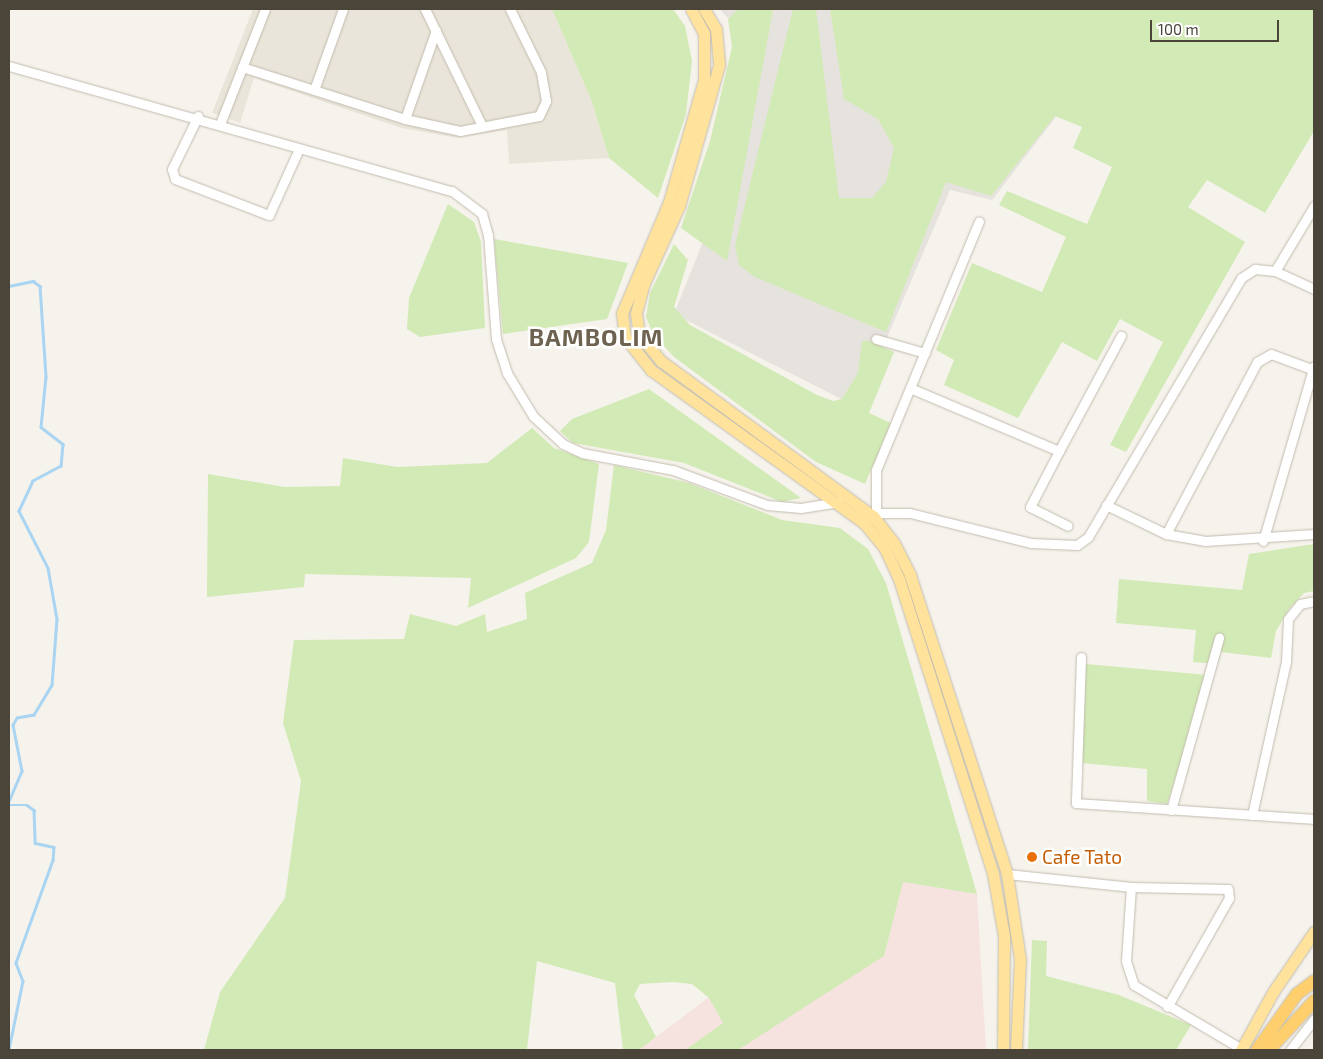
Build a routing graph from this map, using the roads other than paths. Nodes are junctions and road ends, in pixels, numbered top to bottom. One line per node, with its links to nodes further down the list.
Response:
1 (265, 9): 9 (street)
2 (343, 9): 10 (street)
3 (425, 9): 7 (street)
4 (510, 9): 14 (street)
5 (691, 9): 27 (main road)
6 (704, 9): 26 (main road)
7 (436, 30): 12 (street); 14 (street)
8 (9, 66): 11 (street)
9 (242, 67): 10 (street); 13 (street)
10 (314, 90): 12 (street)
11 (198, 116): 13 (street); 15 (street)
12 (405, 119): 14 (street)
13 (220, 124): 15 (street)
14 (482, 126)
15 (298, 151): 27 (street)
16 (1314, 206): 18 (street)
17 (979, 221): 22 (street)
18 (1275, 271): 19 (street); 28 (street)
19 (1314, 289)
20 (1121, 336): 25 (street)
21 (876, 339): 22 (street)
22 (925, 353): 24 (street)
23 (1314, 368): 31 (street); 33 (street)
24 (910, 388): 25 (street); 29 (street)
25 (1059, 450): 30 (street)
26 (849, 499): 27 (street); 29 (main road)
27 (836, 502): 29 (main road)
28 (1106, 505): 29 (street); 31 (street)
29 (866, 512): 40 (main road); 47 (main road)
30 (1068, 526)
31 (1166, 534): 33 (street)
32 (1314, 534): 33 (street)
33 (1263, 540)
34 (1314, 600): 38 (street)
35 (1219, 638): 37 (street)
36 (1081, 657): 37 (street)
37 (1171, 810): 38 (street)
38 (1252, 814): 39 (street)
39 (1314, 820)
40 (1007, 874): 41 (street); 48 (main road)
41 (1131, 887): 45 (street); 45 (street)
42 (1314, 932): 49 (main road)
43 (1314, 981): 50 (highway)
44 (1314, 1001): 51 (highway)
45 (1167, 1007): 49 (street)
46 (1314, 1019): 52 (street)
47 (1003, 1050)
48 (1016, 1050)
49 (1242, 1050)
50 (1257, 1050)
51 (1269, 1050)
52 (1290, 1050)

